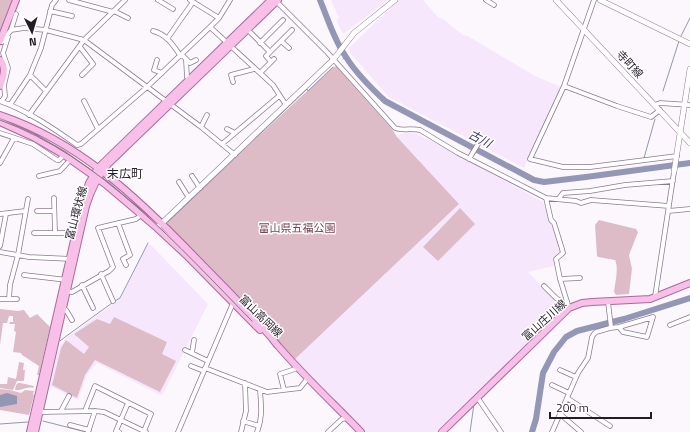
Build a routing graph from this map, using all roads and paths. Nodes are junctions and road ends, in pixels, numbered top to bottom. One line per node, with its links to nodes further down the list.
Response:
1 (16, 0): 31 (main road)
2 (56, 0): 16 (street)
3 (69, 0): 17 (street)
4 (125, 0): 17 (street)
5 (158, 0): 15 (street)
6 (230, 0): 21 (street)
7 (275, 0): 25 (main road, 富山環状線); 37 (main road, 富山環状線); 42 (street)
8 (395, 0): 42 (street)
9 (486, 0): 14 (street)
10 (556, 0): 27 (street, 寺町線)
11 (594, 0): 27 (street)
12 (600, 0): 36 (street)
13 (192, 1): 21 (street); 30 (street)
14 (494, 5)
15 (173, 9)
16 (50, 11): 19 (street); 24 (street)
17 (113, 11): 20 (street); 32 (street)
18 (16, 14): 28 (street)
19 (72, 16)
20 (128, 18)
21 (219, 18): 23 (street)
22 (283, 20): 34 (street)
23 (210, 27): 37 (street); 41 (street)
24 (46, 30): 28 (street); 32 (street); 51 (street)
25 (248, 30): 34 (street); 37 (main road, 富山環状線)
26 (292, 30): 33 (street)
27 (584, 30): 56 (street); 65 (street, 寺町線)
28 (10, 31): 35 (street); 60 (street)
29 (153, 31): 30 (street)
30 (167, 39): 41 (street)
31 (0, 40)
32 (84, 40): 38 (street); 57 (street)
33 (281, 41): 39 (street); 40 (street)
34 (260, 43): 40 (street)
35 (0, 44)
36 (690, 44)
37 (229, 45): 47 (street); 53 (main road, 富山環状線); 62 (main road, 富山環状線)
38 (80, 47): 52 (street); 58 (street)
39 (289, 48)
40 (270, 52): 50 (street)
41 (181, 55): 45 (street); 49 (street)
42 (335, 58): 64 (street); 86 (street)
43 (0, 60): 55 (main road)
44 (157, 60): 49 (street)
45 (186, 60): 46 (street); 53 (street)
46 (196, 60)
47 (254, 68): 50 (street); 54 (street)
48 (690, 69): 66 (street)
49 (162, 73): 57 (street)
50 (260, 73): 59 (street)
51 (30, 75): 58 (street); 63 (street)
52 (82, 76)
53 (189, 80): 62 (main road, 富山環状線)
54 (233, 82)
55 (0, 86)
56 (564, 86): 67 (street); 87 (street)
57 (146, 87): 62 (street); 75 (street)
58 (46, 91): 68 (street)
59 (279, 96): 64 (street); 78 (street)
60 (1, 101): 63 (street)
61 (84, 101): 75 (street)
62 (169, 103): 72 (street); 90 (main road, 富山環状線)
63 (10, 105): 68 (street)
64 (286, 105): 85 (street)
65 (655, 105): 66 (street); 67 (street, 寺町線)
66 (688, 105): 76 (street)
67 (660, 110): 76 (street, 寺町線)
68 (30, 114): 74 (street)
69 (0, 115): 79 (main road, 富山高岡線)
70 (207, 115): 72 (street)
71 (0, 122): 84 (main road, 富山高岡線)
72 (201, 127): 82 (street)
73 (227, 129): 78 (street)
74 (55, 130): 75 (street); 79 (street)
75 (98, 130)
76 (680, 132): 81 (street, 寺町線); 87 (street)
77 (0, 133): 80 (street)
78 (235, 133): 82 (street)
79 (50, 137): 90 (main road, 富山高岡線)
80 (14, 138): 84 (street); 89 (street)
81 (690, 143)
82 (222, 144): 85 (street)
83 (477, 146): 86 (street)
84 (64, 155): 88 (main road, 富山高岡線)
85 (235, 155): 97 (street)
86 (470, 158): 100 (street)
87 (676, 158): 91 (street)
88 (70, 160): 92 (street); 94 (main road, 富山高岡線)
89 (0, 162)
90 (100, 169): 94 (main road, 富山環状線); 112 (main road, 富山高岡線)
91 (674, 172): 96 (street)
92 (39, 176)
93 (192, 176): 97 (street)
94 (95, 178): 110 (main road, 富山高岡線); 116 (main road, 富山環状線)
95 (179, 182): 99 (street)
96 (673, 182): 101 (street); 103 (street)
97 (200, 188): 99 (street)
98 (54, 198): 107 (street)
99 (189, 198): 112 (street)
100 (546, 198): 101 (street); 125 (street)
101 (559, 198): 103 (street)
102 (28, 199): 105 (street)
103 (669, 209): 104 (street); 132 (street)
104 (690, 209)
105 (26, 211): 109 (street); 119 (street)
106 (37, 211): 107 (street)
107 (54, 211): 115 (street)
108 (0, 214): 109 (street)
109 (6, 214): 117 (street)
110 (142, 215): 111 (street); 113 (main road, 富山高岡線)
111 (118, 223): 121 (street); 122 (street)
112 (162, 223): 113 (street); 147 (main road, 富山高岡線)
113 (157, 228): 137 (main road, 富山高岡線)
114 (34, 233): 115 (street)
115 (55, 233): 116 (street)
116 (77, 234): 120 (main road, 富山環状線)
117 (0, 246)
118 (0, 252): 119 (street)
119 (18, 255): 120 (street); 133 (street)
120 (72, 259): 126 (main road, 富山環状線)
121 (126, 265)
122 (101, 274): 128 (street); 135 (street)
123 (24, 275): 126 (street)
124 (580, 278): 125 (street)
125 (560, 279): 138 (street)
126 (67, 280): 130 (main road, 富山環状線)
127 (690, 283): 132 (main road, 富山庄川線)
128 (82, 285): 130 (street); 140 (street)
129 (544, 286): 138 (street)
130 (64, 291): 139 (main road, 富山環状線); 166 (main road, 富山環状線)
131 (0, 298): 133 (street)
132 (655, 298): 136 (main road, 富山庄川線)
133 (9, 299): 134 (street)
134 (17, 299)
135 (113, 301)
136 (608, 302): 138 (main road, 富山庄川線); 143 (street)
137 (233, 303): 147 (main road, 富山高岡線); 150 (street)
138 (568, 306): 163 (main road, 富山庄川線)
139 (63, 308): 142 (street); 166 (main road, 富山環状線)
140 (93, 308)
141 (690, 317): 144 (street)
142 (72, 320)
143 (610, 324): 145 (street); 155 (street)
144 (670, 325)
145 (619, 327): 145 (street)
146 (194, 340): 149 (street)
147 (277, 346): 152 (main road)
148 (185, 350): 149 (street)
149 (192, 353): 150 (street)
150 (208, 361): 153 (street)
151 (192, 366): 153 (street)
152 (296, 366): 156 (main road); 160 (street)
153 (204, 369): 157 (street); 183 (street)
154 (560, 370): 155 (street)
155 (576, 377): 161 (street)
156 (308, 378): 160 (street); 171 (main road)
157 (245, 383): 159 (street); 173 (street)
158 (552, 385): 161 (street)
159 (260, 390): 160 (street); 175 (street)
160 (284, 390)
161 (569, 393): 164 (street)
162 (69, 396): 169 (street)
163 (477, 397): 188 (main road, 富山庄川線); 189 (street)
164 (567, 398): 170 (street); 176 (street)
165 (128, 403): 167 (street); 172 (street); 182 (street)
166 (37, 411): 169 (street); 179 (main road, 富山環状線); 180 (main road, 富山環状線)
167 (85, 411): 168 (street); 169 (street)
168 (95, 411): 172 (street); 178 (street)
169 (61, 412)
170 (560, 414): 190 (street); 191 (street)
171 (347, 418): 186 (street); 187 (main road)
172 (120, 420): 177 (street); 181 (street)
173 (243, 421): 175 (street); 184 (street)
174 (70, 425): 178 (street)
175 (259, 426): 185 (street)
176 (610, 426)
177 (138, 430): 182 (street)
178 (88, 431)
179 (30, 432)
180 (35, 432)
181 (119, 432)
182 (145, 432)
183 (178, 432)
184 (241, 432)
185 (257, 432)
186 (328, 432)
187 (361, 432)
188 (442, 432)
189 (501, 432)
190 (552, 432)
191 (581, 432)

